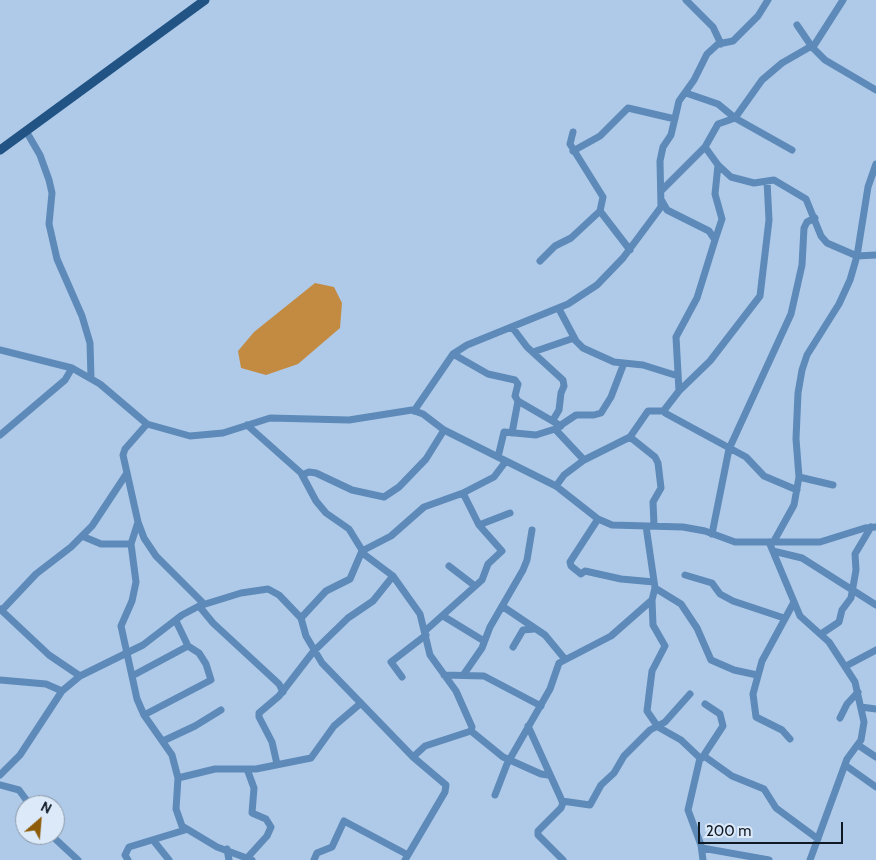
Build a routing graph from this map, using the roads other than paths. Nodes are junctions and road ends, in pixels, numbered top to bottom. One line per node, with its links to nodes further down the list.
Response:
1 (205, 0): 12 (main road)
2 (686, 0): 6 (street)
3 (768, 0): 6 (street)
4 (843, 0): 7 (street)
5 (797, 24): 7 (street)
6 (721, 44): 9 (street)
7 (812, 47): 8 (street); 10 (street)
8 (876, 90)
9 (686, 93): 10 (street); 11 (street)
10 (735, 118): 14 (street); 16 (street)
11 (675, 119): 17 (street); 21 (street)
12 (26, 131): 15 (main road); 39 (street)
13 (573, 132): 17 (street)
14 (705, 146): 19 (street); 21 (street)
15 (0, 150)
16 (792, 150)
17 (573, 151): 22 (street)
18 (876, 164): 28 (street)
19 (718, 165): 20 (street); 25 (street)
20 (767, 181): 24 (street); 40 (street)
21 (661, 191): 23 (street)
22 (600, 211): 26 (street); 29 (street)
23 (663, 211): 25 (street); 26 (street)
24 (815, 218): 28 (street); 52 (street)
25 (715, 240): 38 (street)
26 (630, 250): 30 (street)
27 (876, 255): 28 (street)
28 (857, 256): 58 (street)
29 (540, 261)
30 (559, 309): 31 (street); 32 (street)
31 (512, 327): 34 (street); 35 (street)
32 (574, 338): 34 (street); 36 (street)
33 (0, 350): 37 (street)
34 (533, 352): 44 (street)
35 (453, 354): 41 (street); 42 (street)
36 (624, 363): 38 (street); 47 (street)
37 (72, 368): 39 (street); 50 (street)
38 (678, 376): 40 (street)
39 (91, 378): 45 (street)
40 (679, 391): 43 (street)
41 (518, 401): 44 (street); 49 (street)
42 (414, 411): 46 (street); 48 (street)
43 (665, 411): 51 (street); 52 (street)
44 (553, 420): 47 (street)
45 (147, 424): 46 (street); 56 (street)
46 (247, 425): 57 (street)
47 (558, 428): 49 (street); 54 (street)
48 (444, 430): 53 (street); 57 (street)
49 (512, 433): 53 (street)
50 (0, 435)
51 (630, 437): 54 (street); 67 (street)
52 (729, 449): 61 (street); 70 (street)
53 (498, 457): 55 (street)
54 (584, 460): 60 (street)
55 (506, 461): 60 (street); 62 (street)
56 (127, 473): 65 (street); 71 (street)
57 (302, 475): 74 (street)
58 (800, 477): 59 (street); 61 (street)
59 (833, 485)
60 (556, 486): 64 (street)
61 (797, 490): 72 (street)
62 (463, 493): 66 (street); 74 (street)
63 (510, 513): 66 (street)
64 (598, 520): 67 (street); 79 (street)
65 (138, 522): 73 (street); 84 (street)
66 (479, 525): 80 (street)
67 (650, 526): 70 (street); 79 (street)
68 (873, 527): 72 (street); 81 (street)
69 (532, 530): 86 (street)
70 (712, 534): 72 (street)
71 (82, 536): 73 (street); 87 (street)
72 (771, 542): 75 (street)
73 (130, 544): 100 (street)
74 (362, 550): 78 (street); 89 (street)
75 (773, 551): 81 (street); 83 (street)
76 (448, 566): 80 (street)
77 (685, 575): 90 (street)
78 (393, 576): 93 (street); 99 (street)
79 (655, 585): 82 (street); 104 (street)
80 (475, 586): 88 (street)
81 (853, 590): 85 (street); 94 (street)
82 (652, 600): 101 (street); 123 (street)
83 (794, 602): 90 (street); 94 (street)
84 (202, 605): 89 (street); 91 (street); 111 (street)
85 (876, 605)
86 (502, 606): 92 (street); 95 (street)
87 (1, 610): 105 (street)
88 (443, 616): 93 (street); 95 (street)
89 (301, 618): 99 (street)
90 (784, 618): 104 (street)
91 (176, 621): 96 (street); 100 (street)
92 (534, 628): 97 (street); 101 (street)
93 (426, 633): 107 (street); 108 (street)
94 (821, 634): 102 (street)
95 (484, 641): 103 (street)
96 (188, 646): 106 (street); 120 (street)
97 (513, 647)
98 (876, 650): 102 (street)
99 (313, 652): 111 (street); 114 (street)
100 (127, 654): 105 (street); 106 (street)
101 (564, 658): 116 (street)
102 (846, 666): 112 (street)
103 (464, 674): 107 (street); 116 (street)
104 (757, 675): 125 (street)
105 (80, 676): 110 (street)
106 (132, 676): 120 (street)
107 (444, 676): 124 (street)
108 (402, 677)
109 (0, 680): 110 (street)
110 (62, 691): 136 (street)
111 (283, 692): 132 (street)
112 (858, 692): 117 (street); 121 (street)
113 (690, 694): 123 (street)
114 (361, 703): 128 (street); 132 (street)
115 (706, 704): 130 (street)
116 (541, 706): 122 (street)
117 (861, 707): 118 (street); 127 (street)
118 (876, 709)
119 (221, 710): 126 (street)
120 (144, 715): 126 (street)
121 (840, 718)
122 (528, 726): 131 (street); 135 (street)
123 (658, 727): 130 (street); 142 (street)
124 (471, 731): 128 (street); 131 (street)
125 (790, 739)
126 (163, 741): 137 (street)
127 (858, 745): 129 (street); 133 (street)
128 (413, 757): 149 (street)
129 (876, 757)
130 (702, 758): 144 (street); 147 (street)
131 (509, 761): 135 (street); 141 (street)
132 (277, 764): 134 (street)
133 (845, 766): 139 (street); 144 (street)
134 (247, 768): 137 (street); 150 (street)
135 (548, 774): 142 (street)
136 (0, 775)
137 (178, 778): 143 (street)
138 (0, 785): 140 (street)
139 (876, 788)
140 (23, 795)
141 (495, 795)
142 (562, 801): 151 (street)
143 (185, 830): 145 (street); 148 (street)
144 (818, 839): 159 (street)
145 (153, 840): 153 (street); 154 (street)
146 (62, 845): 152 (street)
147 (702, 848): 157 (street); 158 (street)
148 (226, 849): 150 (street); 155 (street)
149 (406, 858): 156 (street)
150 (250, 859)
151 (561, 859)
152 (78, 860)
153 (128, 860)
154 (169, 860)
155 (229, 860)
156 (314, 860)
157 (703, 860)
158 (769, 860)
159 (810, 860)

